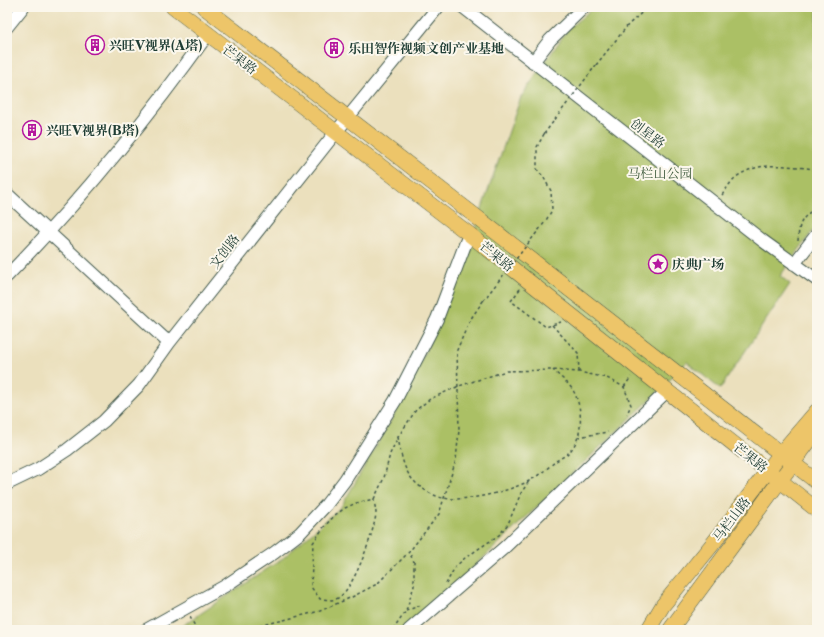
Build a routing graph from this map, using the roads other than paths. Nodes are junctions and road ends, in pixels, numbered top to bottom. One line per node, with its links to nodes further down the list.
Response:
1 (23, 7): 7 (street)
2 (172, 7): 8 (main road, 芒果路)
3 (204, 7): 10 (main road, 芒果路)
4 (438, 7): 10 (street, 文创路)
5 (463, 7): 9 (street, 创星路)
6 (584, 7): 9 (street)
7 (7, 27)
8 (208, 34): 11 (main road, 芒果路); 13 (street)
9 (533, 62): 16 (street, 创星路)
10 (349, 118): 11 (street, 文创路); 23 (main road, 芒果路)
11 (336, 132): 14 (main road, 芒果路); 19 (street, 文创路)
12 (7, 194): 13 (street)
13 (48, 232): 17 (street); 19 (street)
14 (469, 234): 20 (main road, 芒果路); 30 (street)
15 (817, 234): 16 (street)
16 (794, 264): 18 (street, 创星路)
17 (7, 276)
18 (817, 280)
19 (169, 343): 28 (street, 文创路)
20 (667, 391): 25 (main road, 芒果路); 31 (street)
21 (817, 411): 23 (main road, 马栏山路)
22 (817, 432): 24 (main road, 马栏山路)
23 (781, 453): 24 (main road, 芒果路); 25 (main road, 马栏山路)
24 (793, 463): 26 (main road, 马栏山路); 27 (main road, 芒果路)
25 (768, 471): 26 (main road, 芒果路); 32 (main road, 马栏山路)
26 (780, 480): 29 (main road, 芒果路); 33 (main road, 马栏山路)
27 (817, 482)
28 (7, 484)
29 (817, 510)
30 (146, 630)
31 (409, 630)
32 (648, 630)
33 (670, 630)

